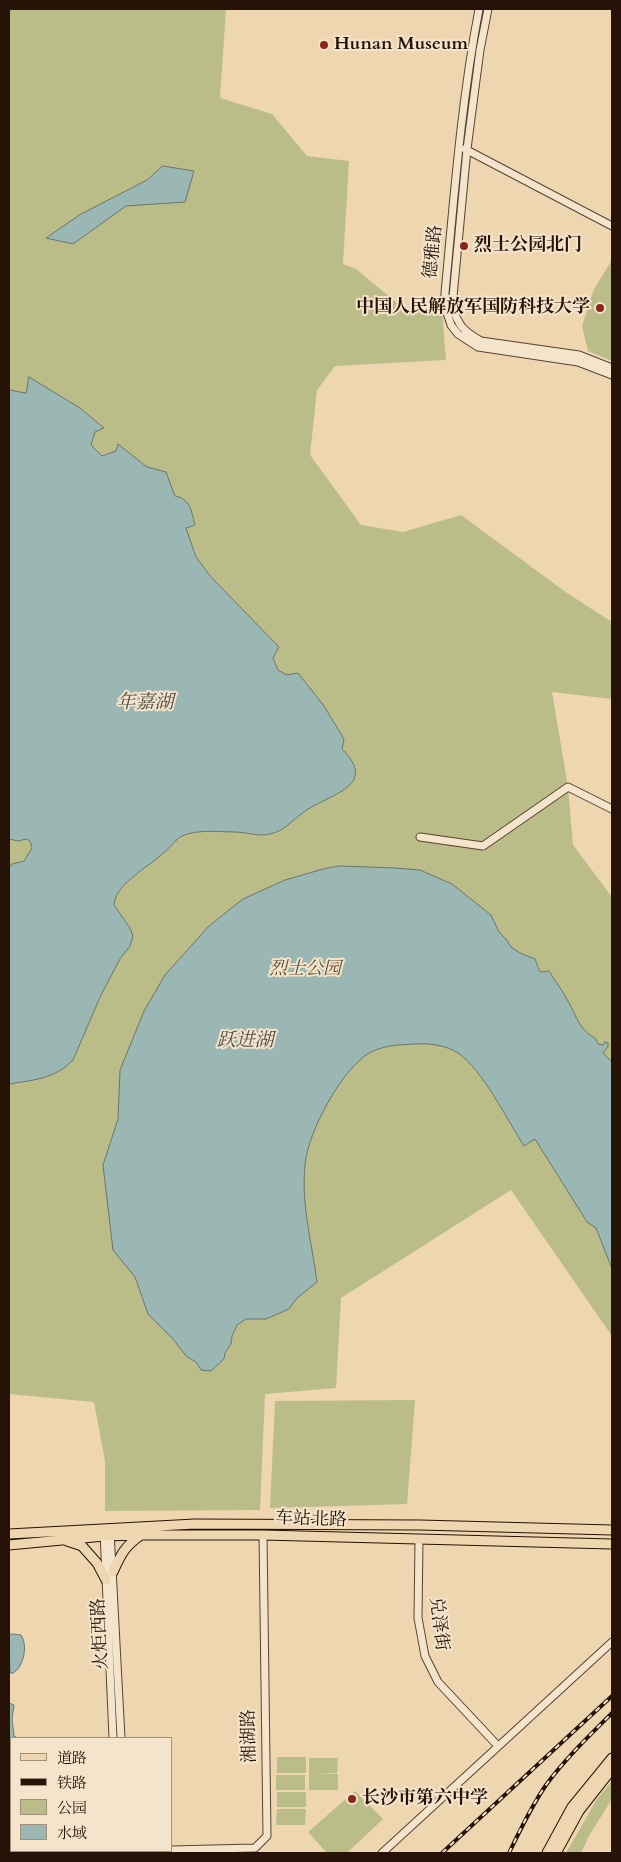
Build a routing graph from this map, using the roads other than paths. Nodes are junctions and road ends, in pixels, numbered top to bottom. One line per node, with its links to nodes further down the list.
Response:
1 (479, 9): 3 (street, 德雅路)
2 (488, 9): 4 (street, 德雅路)
3 (459, 148): 4 (street); 7 (street, 德雅路)
4 (467, 149): 5 (street); 6 (street, 德雅路)
5 (612, 226)
6 (612, 368)
7 (612, 375)
8 (612, 809): 9 (street)
9 (420, 837)
10 (612, 1530): 11 (main road, 车站北路)
11 (107, 1532): 12 (main road, 车站北路); 13 (main road, 车站北路); 15 (main road, 车站北路); 19 (street, 火炬西路); 20 (street, 火炬西路)
12 (9, 1534)
13 (140, 1535): 14 (main road, 车站北路); 19 (main road)
14 (263, 1535): 16 (main road, 车站北路); 27 (street, 湘湖路)
15 (64, 1540): 18 (main road, 车站北路); 20 (main road)
16 (419, 1540): 17 (main road, 车站北路); 24 (street, 兑泽街)
17 (612, 1544)
18 (9, 1545)
19 (113, 1572): 23 (street, 火炬西路)
20 (106, 1580): 22 (street, 火炬西路)
21 (612, 1642): 24 (street)
22 (113, 1737)
23 (121, 1737)
24 (498, 1746): 30 (street)
25 (612, 1758): 31 (main road)
26 (612, 1769): 32 (main road)
27 (172, 1850)
28 (119, 1852): 29 (street)
29 (127, 1852)
30 (382, 1853)
31 (547, 1853)
32 (556, 1853)

